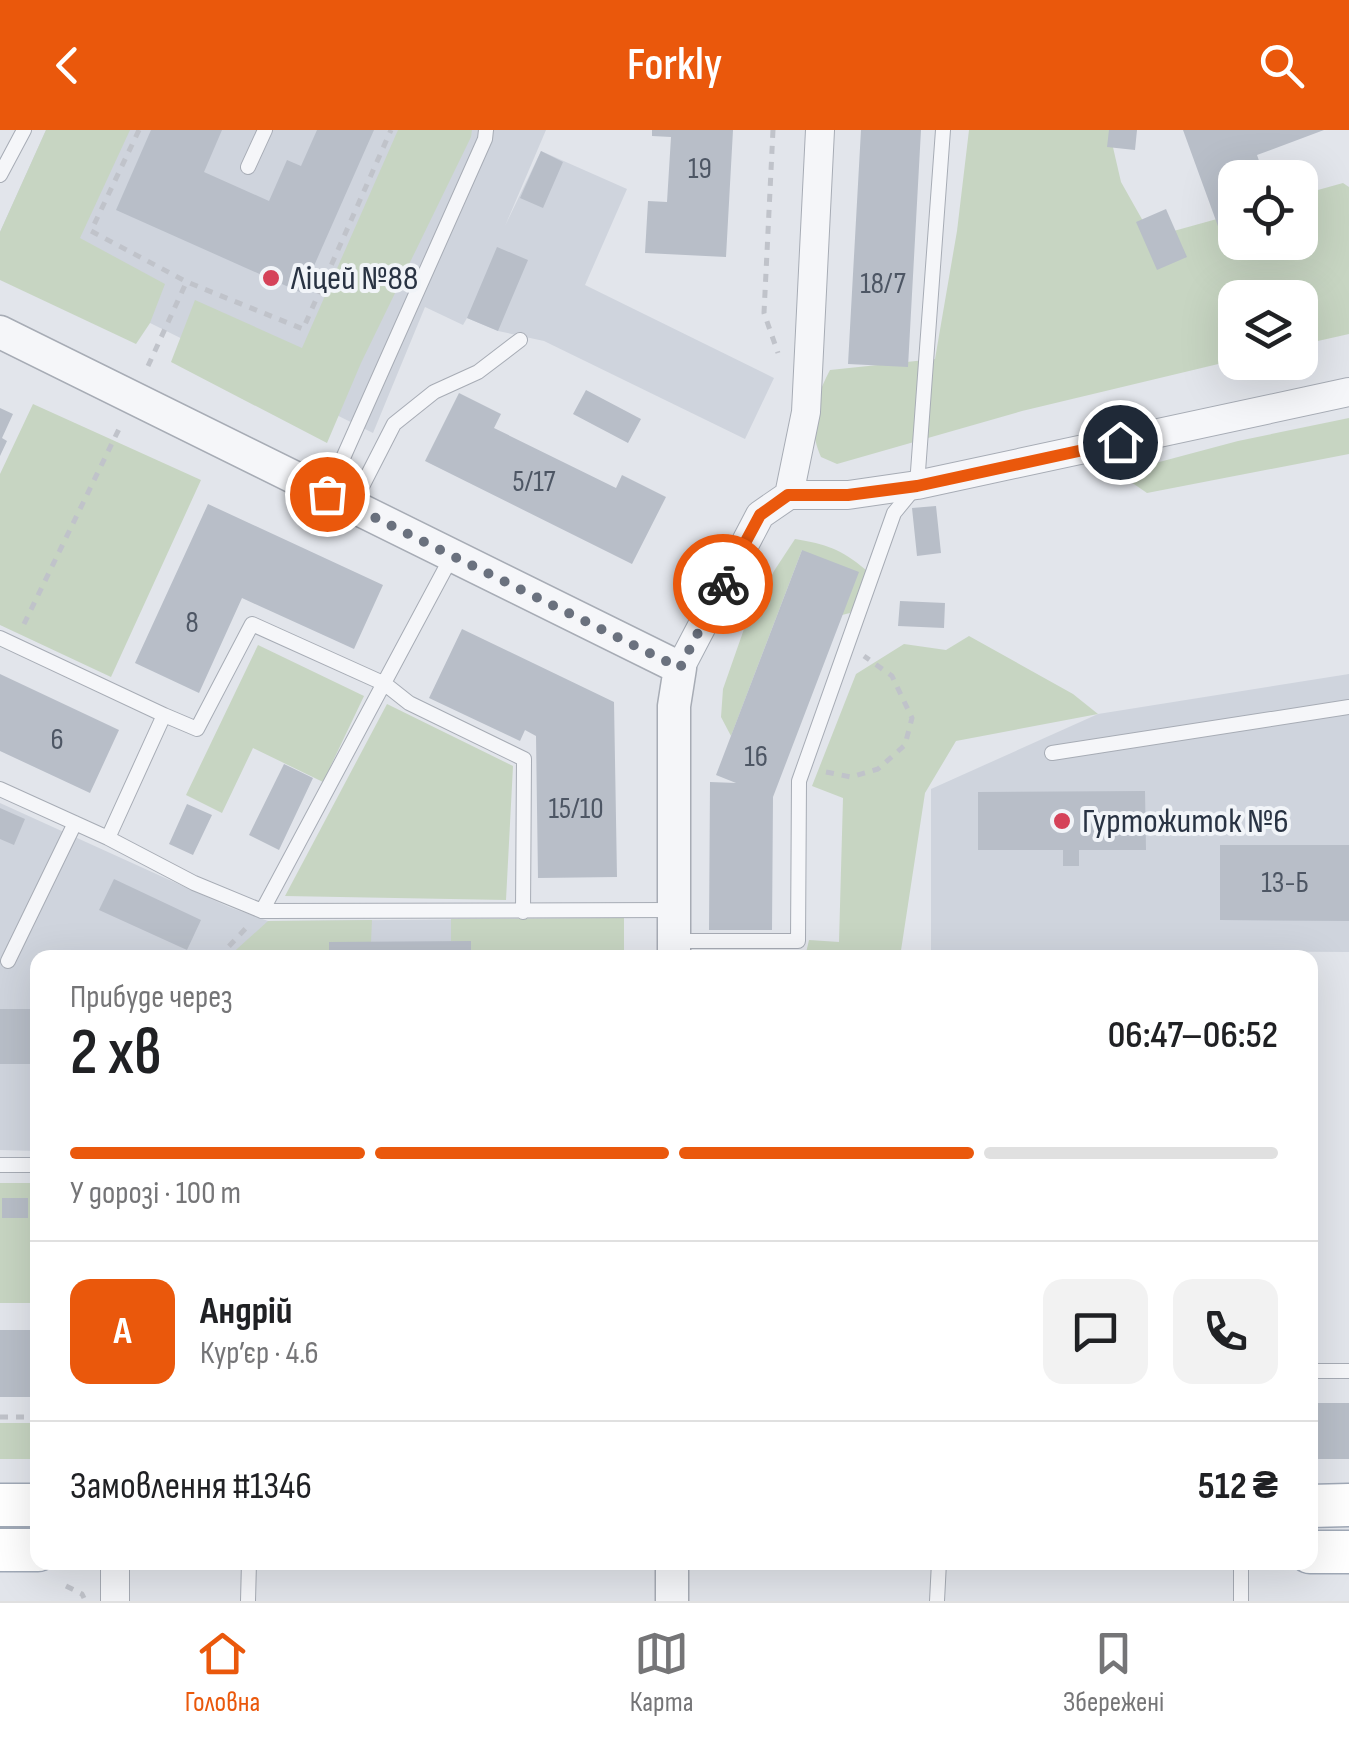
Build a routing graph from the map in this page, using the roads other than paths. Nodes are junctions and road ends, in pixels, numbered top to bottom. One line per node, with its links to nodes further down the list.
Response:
1 (24, 130): 7 (lane)
2 (265, 130): 6 (lane)
3 (486, 130): 13 (lane)
4 (820, 130): 12 (street)
5 (943, 130): 11 (lane)
6 (248, 168)
7 (0, 175)
8 (0, 332): 13 (street)
9 (520, 340): 13 (lane)
10 (1349, 392): 11 (street)
11 (917, 486): 12 (street); 26 (lane)
12 (788, 495): 16 (street)
13 (340, 500): 14 (street)
14 (453, 556): 16 (street); 17 (lane)
15 (7, 642): 19 (lane)
16 (680, 668): 26 (street)
17 (385, 684): 19 (lane); 24 (lane); 25 (lane)
18 (1349, 707): 20 (lane)
19 (164, 715): 23 (lane)
20 (1052, 752)
21 (0, 789): 22 (lane)
22 (75, 823): 23 (lane); 27 (lane)
23 (108, 838): 24 (lane)
24 (262, 912): 25 (lane)
25 (523, 912): 26 (lane)
26 (674, 936)
27 (8, 961)
28 (0, 1165): 29 (lane)
29 (30, 1165)
30 (1318, 1371): 31 (lane)
31 (1349, 1371)
32 (0, 1504): 33 (main road)
33 (30, 1504)
34 (1349, 1505): 35 (main road)
35 (1318, 1506)
36 (0, 1550): 37 (main road)
37 (30, 1550)
38 (1318, 1552): 39 (main road)
39 (1349, 1552)
40 (115, 1570): 45 (street)
41 (249, 1570): 46 (lane)
42 (672, 1570): 47 (street)
43 (939, 1570): 48 (lane)
44 (1242, 1570): 49 (lane)
45 (115, 1601)
46 (248, 1601)
47 (672, 1601)
48 (937, 1601)
49 (1242, 1601)

